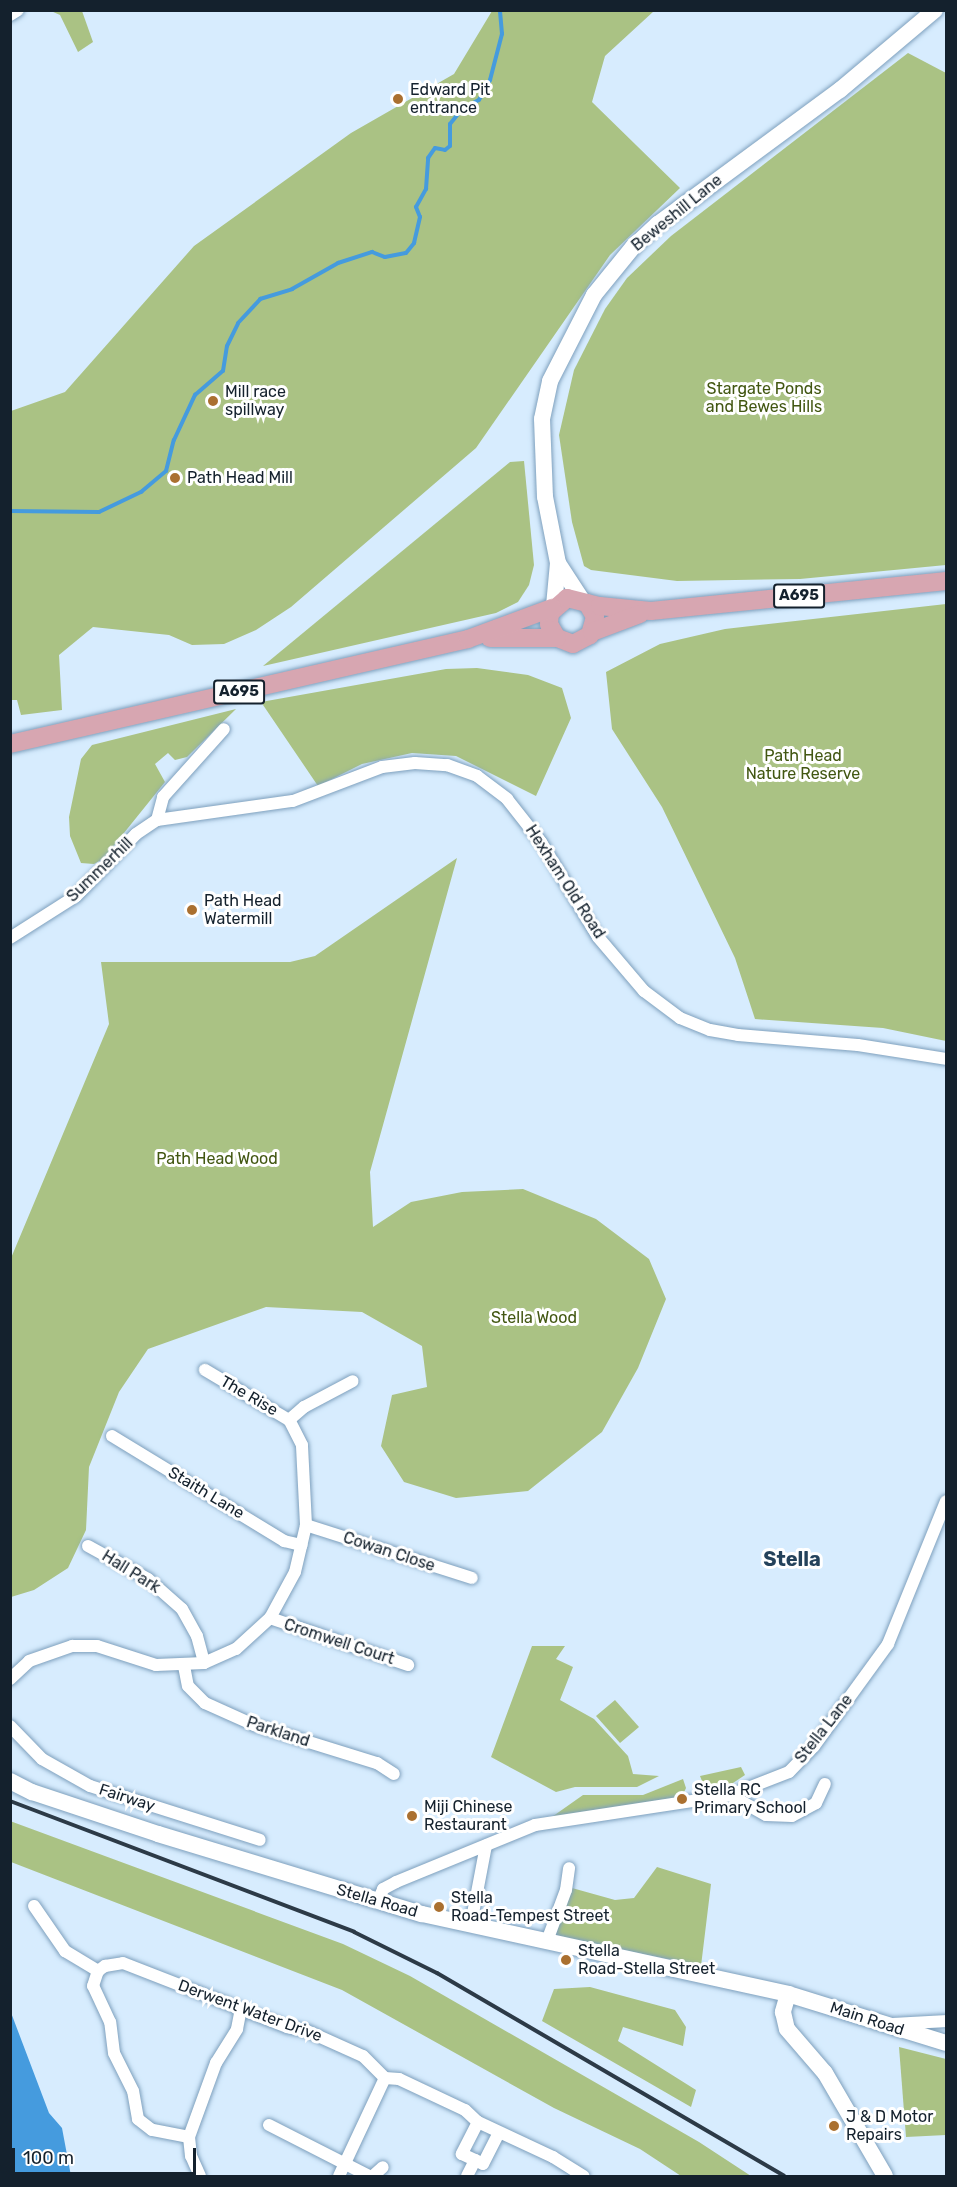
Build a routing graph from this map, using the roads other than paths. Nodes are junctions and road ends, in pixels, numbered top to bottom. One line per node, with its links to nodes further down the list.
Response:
1 (18, 10): 3 (street)
2 (935, 10): 4 (street, Beweshill Lane)
3 (10, 15)
4 (558, 563): 6 (street, Beweshill Lane); 7 (street, Beweshill Lane)
5 (946, 581): 8 (main road, A695)
6 (585, 602): 7 (main road, A695); 8 (main road, A695); 9 (main road)
7 (553, 607): 10 (main road); 11 (main road, A695)
8 (651, 611): 9 (main road, A695)
9 (592, 632): 10 (main road, A695)
10 (557, 638): 11 (main road, A695)
11 (468, 639): 13 (main road, A695)
12 (224, 729): 14 (street)
13 (10, 744)
14 (157, 820): 15 (street, Summerhill); 16 (street, Hexham Old Road)
15 (10, 938)
16 (946, 1059)
17 (205, 1370): 19 (street, The Rise)
18 (353, 1381): 19 (street, The Rise)
19 (289, 1420): 22 (street)
20 (112, 1436): 23 (street, Staith Lane)
21 (946, 1501): 35 (street, Stella Lane)
22 (306, 1525): 23 (street); 25 (street, Cowan Close)
23 (302, 1545): 26 (street)
24 (88, 1546): 27 (street, Hall Park)
25 (472, 1578)
26 (270, 1618): 27 (street); 28 (street, Cromwell Court)
27 (204, 1662): 29 (street)
28 (408, 1665)
29 (184, 1666): 30 (street); 32 (street, Parkland)
30 (10, 1679)
31 (10, 1726): 36 (street, Fairway)
32 (394, 1774)
33 (10, 1781): 39 (street, Stella Road)
34 (825, 1784): 35 (street)
35 (730, 1795): 37 (street, Stella Lane)
36 (260, 1840)
37 (486, 1845): 39 (street, Stella Lane); 41 (street)
38 (569, 1868): 42 (street)
39 (378, 1901): 41 (street, Stella Road)
40 (34, 1906): 43 (street)
41 (471, 1924): 42 (street, Stella Road)
42 (547, 1941): 44 (street, Stella Road)
43 (98, 1971): 45 (street, Derwent Water Drive); 53 (street)
44 (788, 1994): 47 (street, Main Road); 61 (street)
45 (241, 2009): 49 (street, Derwent Water Drive); 53 (street)
46 (946, 2021): 47 (street)
47 (884, 2025): 48 (street, Main Road)
48 (946, 2043)
49 (385, 2078): 50 (street, Derwent Water Drive); 56 (street)
50 (478, 2122): 52 (street, Derwent Water Drive); 54 (street)
51 (269, 2125): 56 (street)
52 (499, 2133): 54 (street); 60 (street, Derwent Water Drive)
53 (189, 2137): 57 (street)
54 (475, 2160): 59 (street)
55 (383, 2167): 58 (street)
56 (342, 2171): 58 (street)
57 (200, 2176)
58 (371, 2176)
59 (467, 2176)
60 (584, 2176)
61 (885, 2176)

